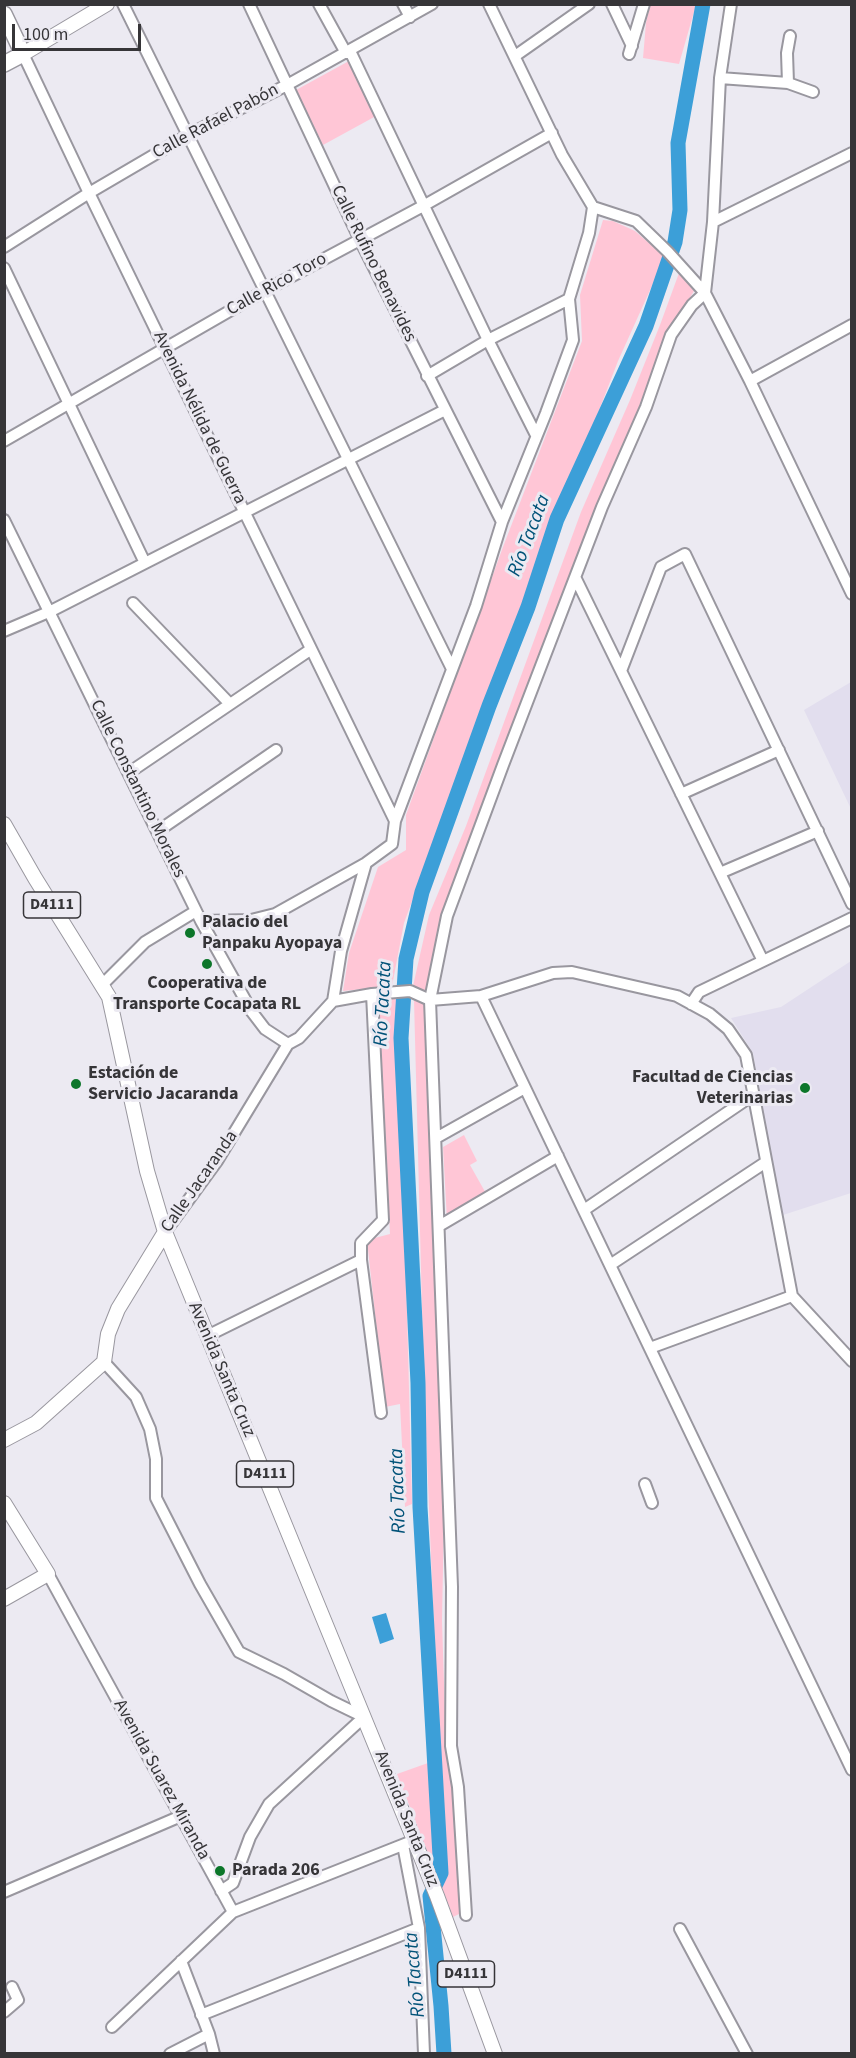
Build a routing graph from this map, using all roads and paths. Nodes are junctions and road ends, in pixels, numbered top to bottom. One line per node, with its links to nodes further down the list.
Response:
1 (107, 4): 16 (main road)
2 (123, 4): 24 (street)
3 (249, 4): 21 (street, Calle Rufino Benavides)
4 (319, 4): 15 (street)
5 (403, 4): 13 (street)
6 (432, 4): 13 (street, Calle Rafael Pabón)
7 (489, 4): 17 (street)
8 (589, 4): 17 (street)
9 (612, 4): 10 (street)
10 (645, 4)
11 (731, 4): 19 (street)
12 (4, 14): 16 (highway, Avenida Nélida de Guerra)
13 (410, 17): 15 (street, Calle Rafael Pabón)
14 (790, 36): 20 (street)
15 (348, 52): 21 (street, Calle Rafael Pabón); 27 (street)
16 (23, 54): 18 (highway); 26 (street, Avenida Nélida de Guerra)
17 (515, 56): 23 (street)
18 (4, 64)
19 (720, 78): 20 (street); 29 (street)
20 (788, 83): 22 (street)
21 (287, 85): 24 (street, Calle Rafael Pabón); 30 (street, Calle Rufino Benavides)
22 (813, 92)
23 (552, 133): 27 (street, Calle Rico Toro); 28 (street)
24 (188, 135): 26 (street, Calle Rafael Pabón); 33 (street)
25 (852, 153): 29 (street)
26 (89, 193): 31 (street, Calle Rafael Pabón); 38 (street, Avenida Nélida de Guerra)
27 (423, 206): 30 (street, Calle Rico Toro); 37 (street)
28 (593, 207): 34 (street); 35 (street)
29 (713, 222): 34 (street)
30 (360, 240): 33 (street, Calle Rico Toro); 39 (street, Calle Rufino Benavides)
31 (4, 247)
32 (4, 268): 41 (street)
33 (266, 290): 38 (street, Calle Rico Toro); 45 (street)
34 (705, 293): 40 (street); 50 (street)
35 (569, 299): 37 (street); 43 (street)
36 (852, 325): 40 (street)
37 (488, 340): 39 (street); 43 (street)
38 (166, 348): 41 (street, Calle Rico Toro); 46 (street, Avenida Nélida de Guerra)
39 (427, 376): 42 (street, Calle Rufino Benavides)
40 (750, 381): 51 (street)
41 (69, 404): 44 (street, Calle Rico Toro); 49 (street)
42 (445, 410): 45 (street); 48 (street, Calle Rufino Benavides)
43 (536, 435): 48 (street)
44 (4, 441)
45 (348, 459): 46 (street); 56 (street)
46 (244, 512): 49 (street); 55 (street, Avenida Nélida de Guerra)
47 (4, 520): 53 (street, Calle Constantino Morales)
48 (502, 522): 56 (street)
49 (145, 562): 53 (street)
50 (576, 579): 57 (street); 76 (street)
51 (852, 594)
52 (132, 603): 58 (street)
53 (51, 611): 54 (street); 61 (street, Calle Constantino Morales)
54 (4, 631)
55 (310, 650): 58 (street); 63 (street, Avenida Nélida de Guerra)
56 (452, 669): 63 (street)
57 (621, 671): 60 (street); 62 (street)
58 (230, 704): 61 (street)
59 (276, 750): 65 (street)
60 (779, 750): 62 (street); 66 (street)
61 (130, 772): 65 (street, Calle Constantino Morales)
62 (681, 794): 68 (street)
63 (395, 821): 67 (street)
64 (4, 824): 73 (main road, Avenida Santa Cruz / D4111)
65 (158, 831): 70 (street, Calle Constantino Morales)
66 (818, 831): 68 (street); 69 (street)
67 (366, 863): 70 (street); 77 (street)
68 (720, 873): 72 (street)
69 (852, 904)
70 (199, 916): 73 (street); 79 (street, Calle Constantino Morales)
71 (852, 918): 72 (street)
72 (763, 961): 78 (street)
73 (102, 985): 87 (main road, Avenida Santa Cruz / D4111)
74 (372, 994): 76 (street); 77 (street); 88 (street)
75 (481, 996): 76 (street); 78 (street); 80 (street)
76 (430, 1000): 82 (street)
77 (333, 1001): 79 (street, Calle Jacaranda)
78 (691, 1004): 81 (street)
79 (288, 1044): 87 (street, Calle Jacaranda)
80 (525, 1088): 82 (street); 83 (street)
81 (753, 1095): 84 (street); 85 (street)
82 (436, 1138): 86 (street)
83 (558, 1156): 85 (street); 86 (street)
84 (766, 1162): 89 (street); 90 (street)
85 (584, 1210): 89 (street)
86 (439, 1226): 109 (street)
87 (165, 1232): 91 (main road, Avenida Santa Cruz / D4111); 94 (main road, Calle Jacaranda)
88 (361, 1260): 91 (street); 95 (street)
89 (610, 1264): 92 (street)
90 (792, 1296): 92 (street); 93 (street)
91 (207, 1336): 102 (main road, Avenida Santa Cruz / D4111)
92 (650, 1348): 103 (street)
93 (852, 1361)
94 (104, 1362): 96 (main road); 102 (street)
95 (381, 1413)
96 (4, 1440)
97 (645, 1484): 99 (street)
98 (4, 1503): 100 (main road, Avenida Suarez Miranda)
99 (652, 1503)
100 (48, 1574): 101 (main road); 104 (street, Avenida Suarez Miranda)
101 (4, 1599)
102 (364, 1717): 105 (main road, Avenida Santa Cruz / D4111); 106 (street)
103 (852, 1770)
104 (181, 1816): 106 (street, Avenida Suarez Miranda); 107 (street)
105 (409, 1843): 108 (street); 110 (street); 121 (main road, Avenida Santa Cruz / D4111)
106 (221, 1890): 108 (street, Avenida Suarez Miranda)
107 (4, 1892)
108 (233, 1912): 112 (street)
109 (466, 1915)
110 (419, 1928): 115 (street); 120 (street)
111 (680, 1929): 122 (street)
112 (181, 1961): 115 (street); 116 (street)
113 (12, 1987): 114 (street)
114 (4, 2012)
115 (201, 2015): 117 (street)
116 (112, 2027)
117 (209, 2034): 118 (street); 119 (street)
118 (170, 2054)
119 (214, 2054)
120 (424, 2054)
121 (495, 2054)
122 (747, 2054)

